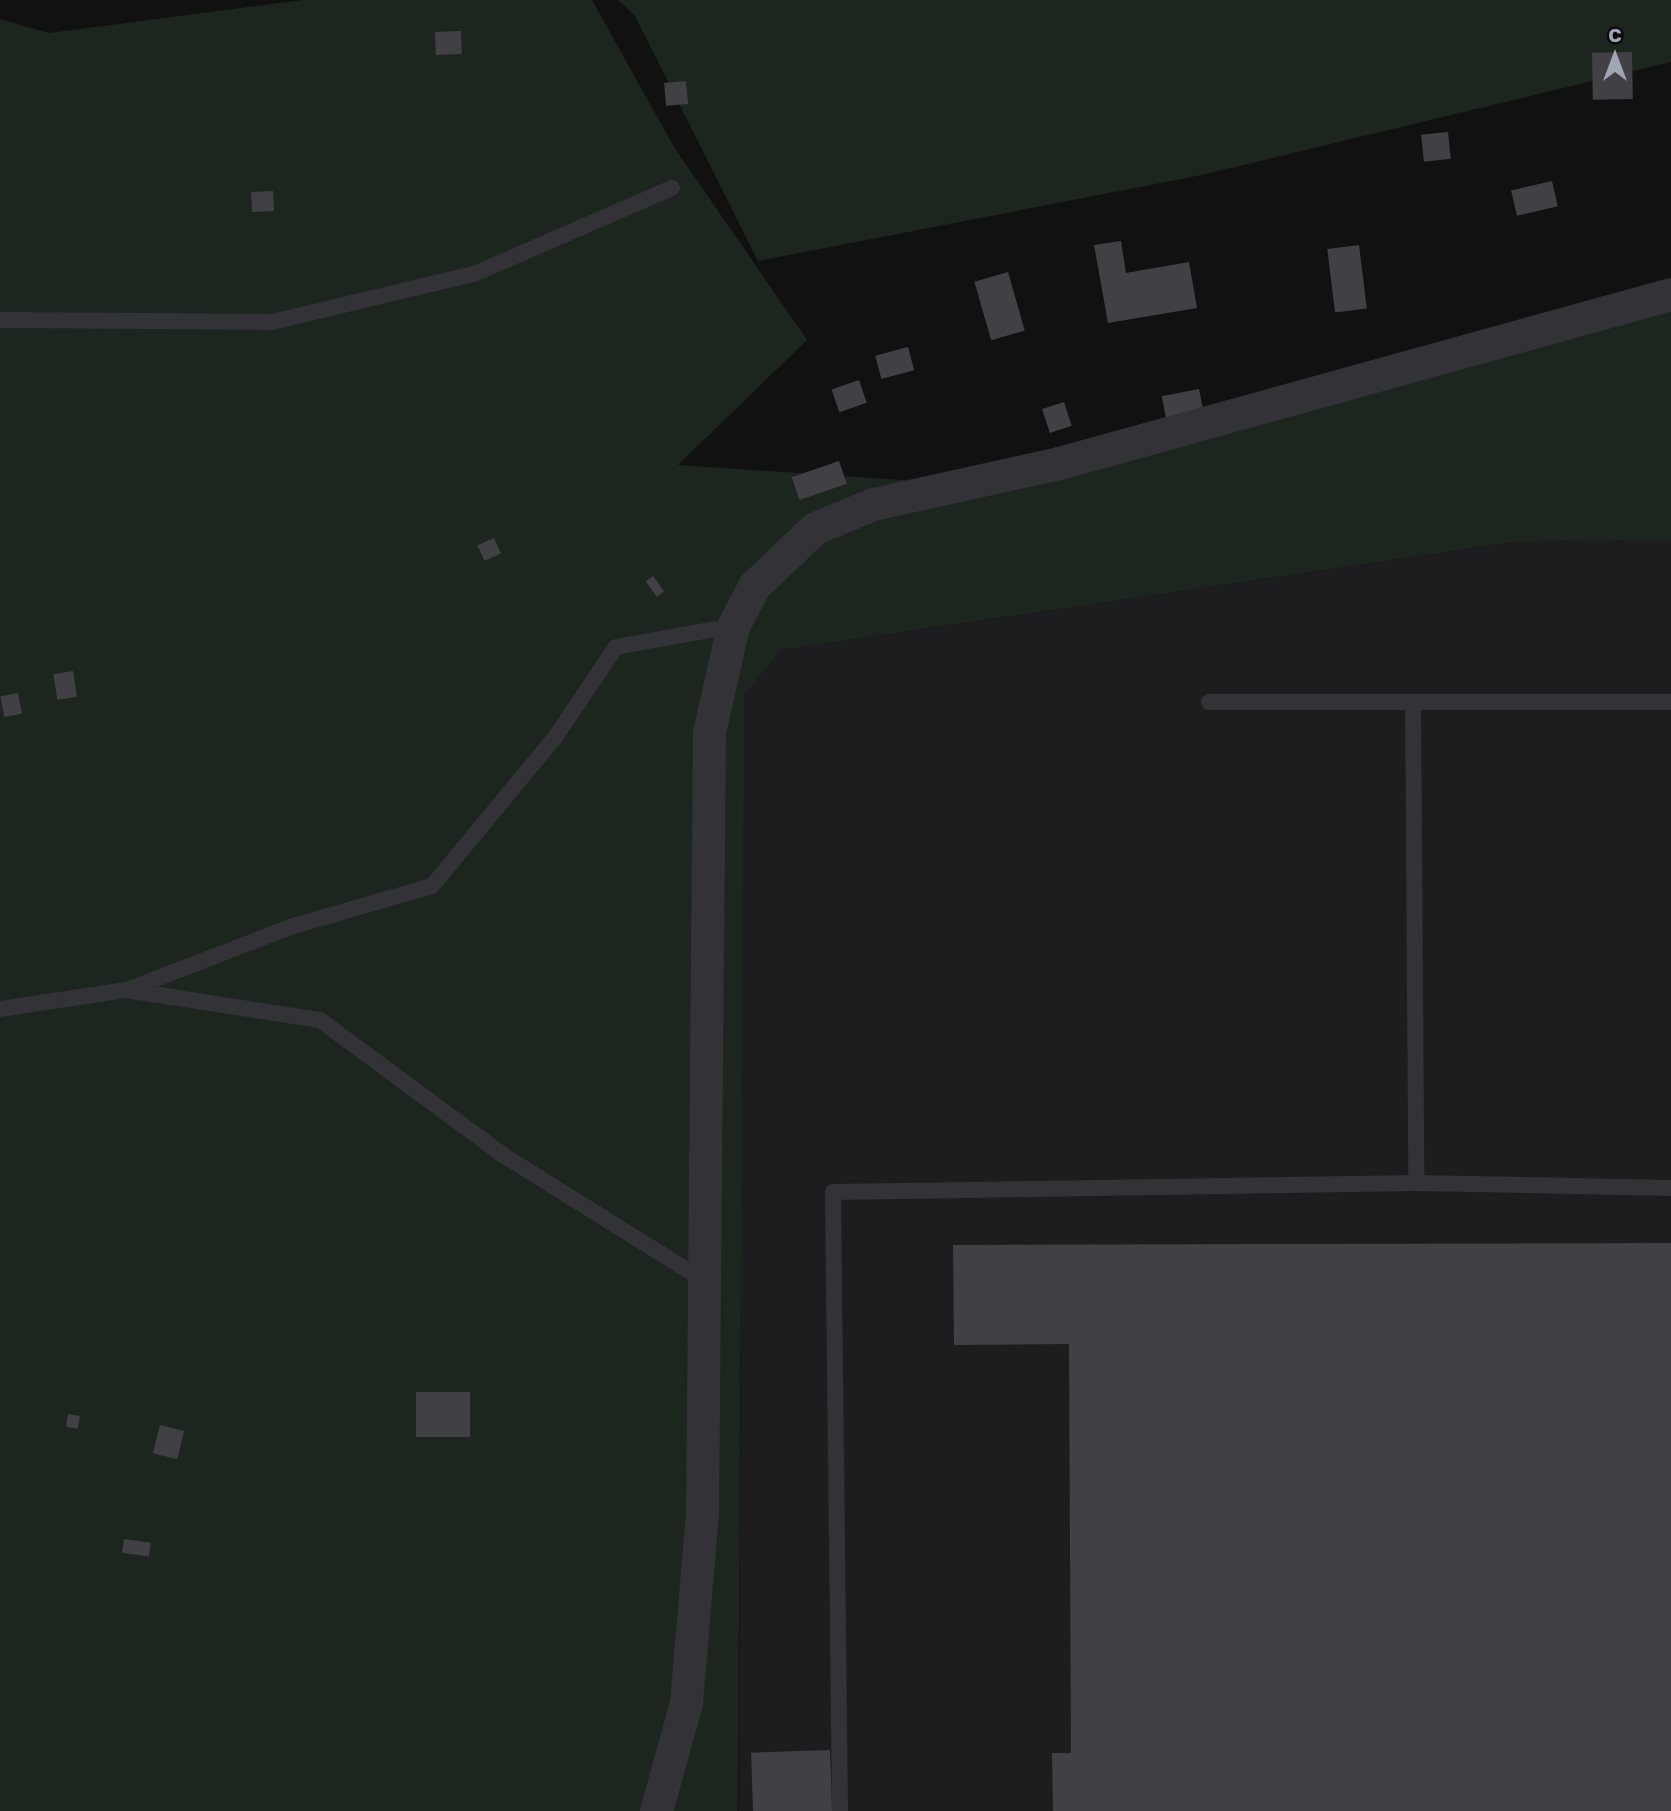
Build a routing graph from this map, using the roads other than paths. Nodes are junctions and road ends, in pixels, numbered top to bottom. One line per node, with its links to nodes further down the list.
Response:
1 (672, 188): 3 (lane)
2 (1671, 294): 4 (street)
3 (0, 320)
4 (733, 626): 8 (lane); 12 (street)
5 (1209, 702): 6 (lane)
6 (1413, 702): 7 (lane); 10 (lane)
7 (1671, 702)
8 (126, 990): 9 (lane); 12 (lane)
9 (0, 1009)
10 (1416, 1183): 11 (lane); 14 (lane)
11 (1671, 1188)
12 (705, 1281): 13 (street)
13 (656, 1811)
14 (840, 1811)

